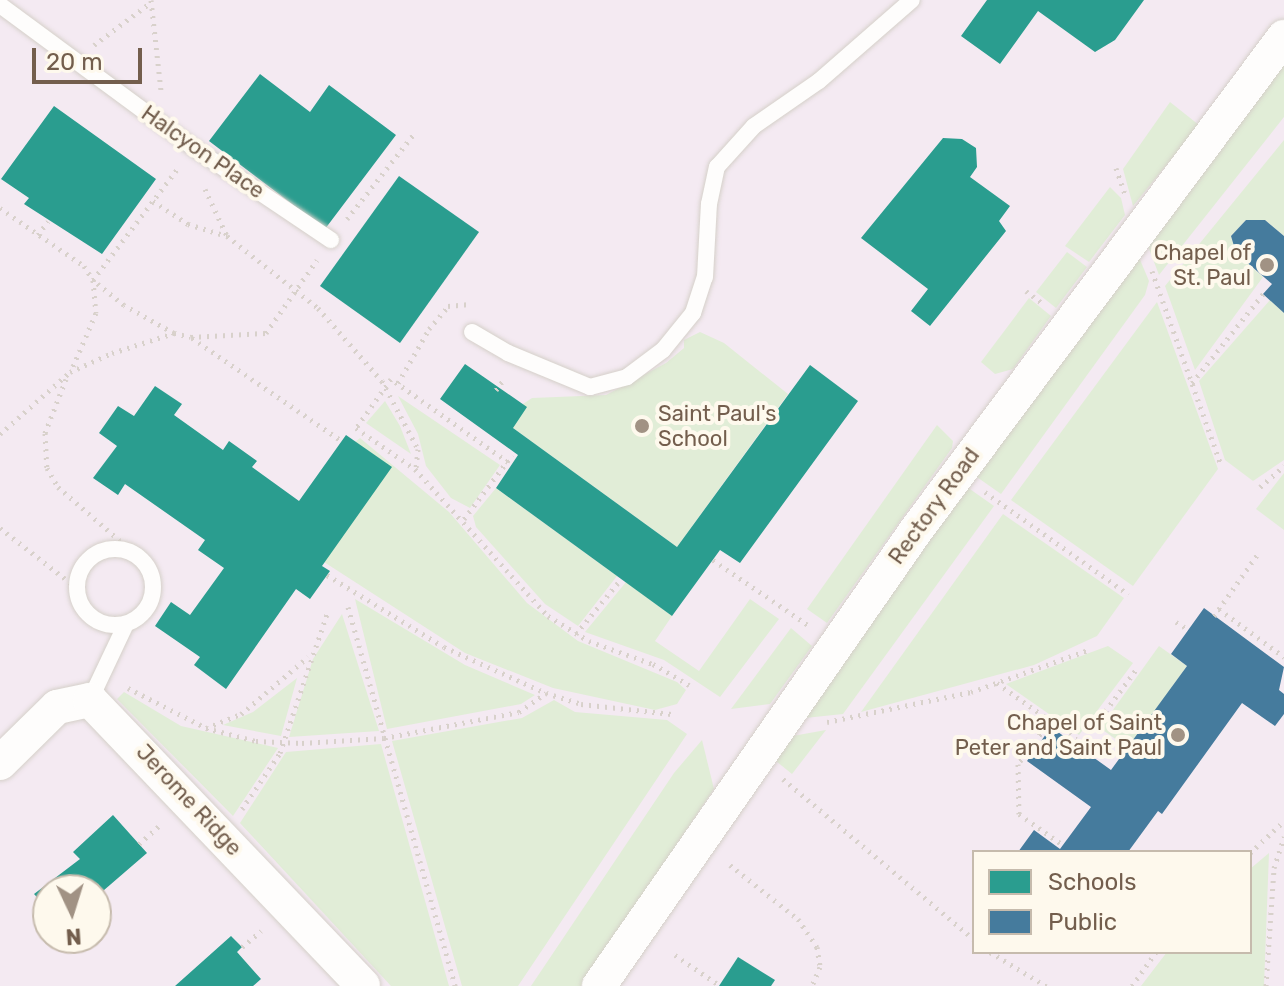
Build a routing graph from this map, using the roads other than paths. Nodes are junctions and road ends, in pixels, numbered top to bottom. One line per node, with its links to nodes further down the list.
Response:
1 (912, 0): 5 (lane)
2 (0, 5): 4 (lane, Halcyon Place)
3 (1284, 37): 10 (street, Rectory Road)
4 (331, 240)
5 (472, 332)
6 (126, 624): 6 (lane); 7 (lane)
7 (96, 689): 8 (street); 9 (street, Jerome Ridge)
8 (0, 763)
9 (363, 986)
10 (599, 986)

